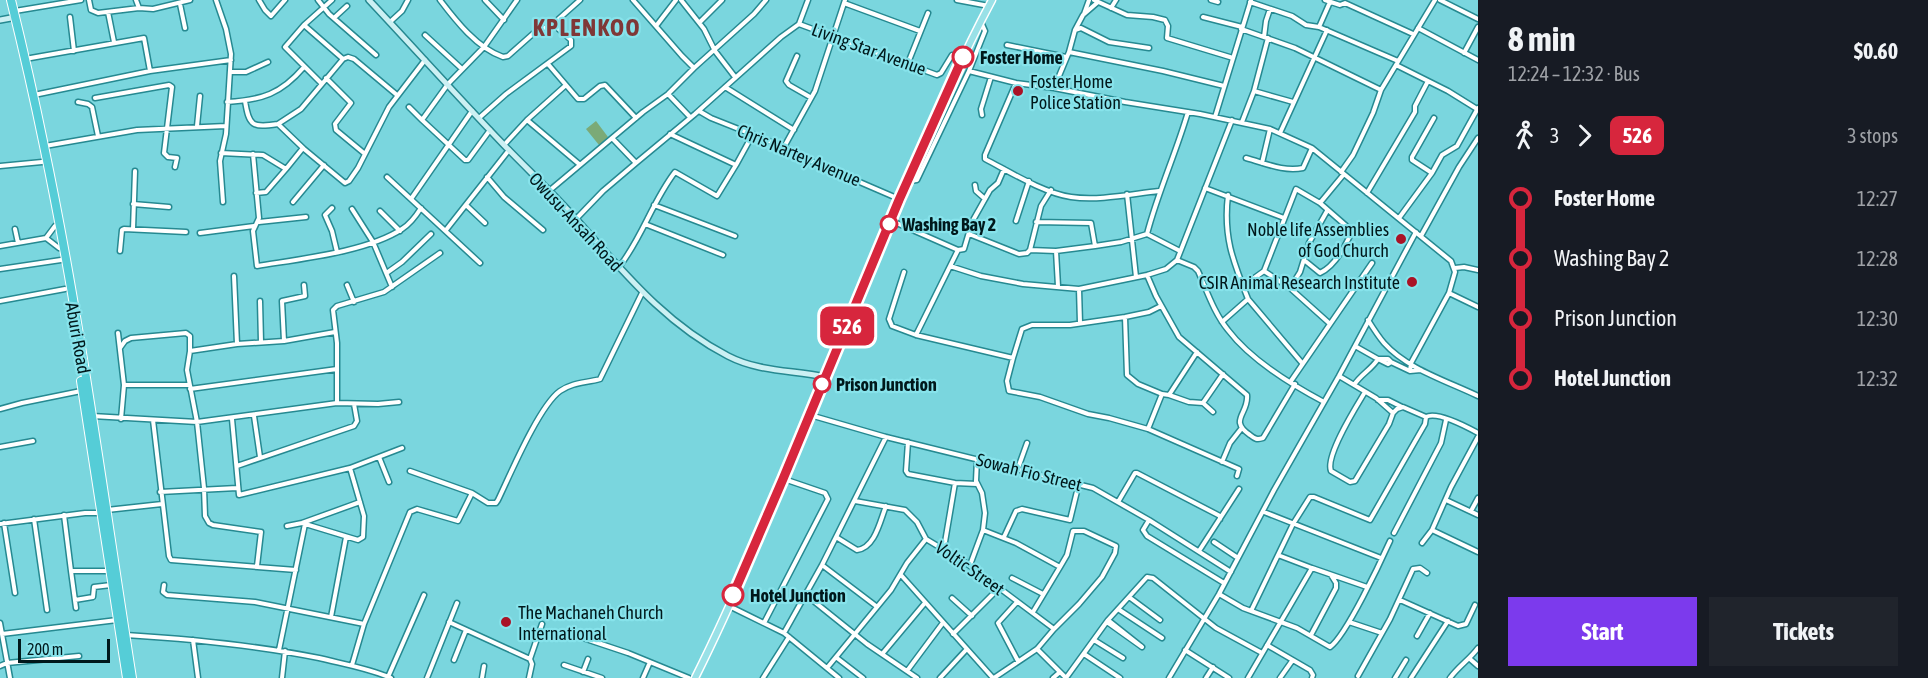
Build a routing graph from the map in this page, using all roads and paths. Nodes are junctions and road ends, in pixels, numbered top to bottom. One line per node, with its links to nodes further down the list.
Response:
1 (9, 0): 45 (highway, Aburi Road)
2 (81, 0): 45 (street)
3 (89, 0): 43 (street)
4 (136, 0): 40 (street)
5 (190, 0): 37 (street)
6 (216, 0): 89 (street)
7 (259, 0): 8 (street)
8 (285, 0)
9 (318, 0): 39 (street)
10 (332, 0): 39 (street)
11 (369, 0): 53 (street, Owusu-Ansah Road)
12 (408, 0): 53 (street)
13 (440, 0): 74 (street)
14 (485, 0): 52 (street)
15 (517, 0): 52 (street)
16 (580, 0): 56 (street)
17 (676, 0): 59 (street)
18 (681, 0): 54 (street)
19 (722, 0): 54 (street)
20 (766, 0): 77 (street)
21 (808, 0): 57 (street)
22 (957, 0): 36 (street)
23 (1089, 0): 46 (street)
24 (1116, 0): 41 (street)
25 (1211, 0): 34 (street)
26 (1325, 0): 35 (street)
27 (1435, 0): 64 (street)
28 (1440, 0): 50 (street)
29 (636, 1): 59 (street)
30 (1096, 1): 41 (street); 46 (street)
31 (1251, 1): 42 (street); 63 (street)
32 (1346, 1): 35 (street); 68 (street)
33 (844, 2): 67 (street); 70 (street)
34 (1218, 2)
35 (1330, 2): 60 (street)
36 (991, 3): 55 (main road)
37 (180, 4): 40 (street); 62 (street)
38 (346, 6): 49 (street)
39 (324, 7): 49 (street); 58 (street)
40 (139, 8): 43 (street)
41 (1111, 8): 85 (street)
42 (1270, 9): 60 (street); 71 (street)
43 (108, 12): 72 (street)
44 (928, 12): 67 (street)
45 (13, 14): 51 (street); 86 (highway, Aburi Road); 113 (highway, Aburi Road)
46 (1083, 15): 65 (street)
47 (70, 17): 76 (street)
48 (1203, 17): 63 (street)
49 (334, 18): 80 (street)
50 (1478, 19)
51 (0, 20)
52 (504, 20): 74 (street)
53 (390, 22): 88 (street, Owusu-Ansah Road)
54 (700, 22): 77 (street)
55 (981, 22): 82 (main road); 99 (street)
56 (553, 24): 74 (street); 94 (street)
57 (799, 24): 70 (street, Living Star Avenue); 101 (street)
58 (304, 25): 87 (street); 95 (street)
59 (656, 26): 96 (street)
60 (1318, 27): 66 (street)
61 (1478, 27): 79 (street)
62 (185, 28)
63 (1242, 28): 71 (street); 85 (street)
64 (1418, 28): 68 (street); 79 (street)
65 (1075, 30): 75 (street); 78 (street)
66 (1327, 30): 84 (street); 93 (street)
67 (920, 31): 92 (street)
68 (1413, 34): 93 (street)
69 (424, 35): 97 (street)
70 (832, 36): 92 (street, Living Star Avenue); 118 (street)
71 (1266, 38): 84 (street); 114 (street)
72 (114, 42): 76 (street); 98 (street)
73 (1007, 45): 83 (street)
74 (484, 47): 97 (street)
75 (1149, 48)
76 (74, 51): 86 (street)
77 (715, 51): 96 (street); 101 (street)
78 (1069, 52): 83 (street); 109 (street)
79 (1464, 52): 90 (street)
80 (376, 55)
81 (797, 56): 118 (street)
82 (963, 57): 92 (street, Living Star Avenue); 178 (main road)
83 (1066, 57): 111 (street)
84 (1314, 57): 112 (street); 123 (street)
85 (1233, 58): 109 (street)
86 (24, 59): 113 (highway, Aburi Road)
87 (343, 59): 103 (street); 116 (street)
88 (425, 59): 107 (street, Owusu-Ansah Road); 116 (street)
89 (231, 60): 98 (street); 100 (street)
90 (1478, 60)
91 (268, 62): 100 (street)
92 (908, 63)
93 (1397, 63): 104 (street); 112 (street)
94 (549, 64): 108 (street); 132 (street)
95 (304, 67): 106 (street); 120 (street)
96 (694, 68): 115 (street)
97 (462, 69): 107 (street)
98 (150, 71): 113 (street)
99 (969, 71): 102 (street); 178 (street)
100 (230, 72): 122 (street)
101 (735, 77): 110 (street)
102 (991, 77): 105 (street); 129 (street)
103 (326, 78): 106 (street); 161 (street)
104 (1428, 81): 125 (street); 186 (street)
105 (1016, 83): 111 (street); 172 (street)
106 (322, 84): 139 (street)
107 (448, 84): 126 (street, Owusu-Ansah Road); 135 (street)
108 (567, 85): 133 (street); 136 (street)
109 (1224, 86): 131 (street)
110 (725, 87): 127 (street); 145 (street)
111 (1054, 88): 128 (street)
112 (1381, 90): 174 (street)
113 (30, 91): 154 (highway, Aburi Road); 163 (highway, Aburi Road)
114 (1254, 91): 123 (street); 138 (street)
115 (668, 94): 130 (street); 133 (street)
116 (397, 95): 161 (street)
117 (200, 96): 140 (street)
118 (810, 97): 145 (street)
119 (95, 98): 142 (street)
120 (245, 101): 122 (street); 139 (street)
121 (78, 102): 149 (street)
122 (227, 102): 141 (street)
123 (1293, 102): 146 (street)
124 (409, 107): 135 (street)
125 (1478, 109): 175 (street)
126 (472, 111): 132 (street, Owusu-Ansah Road); 152 (street)
127 (699, 111): 130 (street); 148 (street, Chris Nartey Avenue)
128 (1188, 112): 131 (street); 184 (street)
129 (982, 115)
130 (690, 117): 147 (street)
131 (1215, 117): 137 (street)
132 (479, 118): 144 (street, Owusu-Ansah Road)
133 (636, 118): 150 (street)
134 (1434, 118): 175 (street)
135 (422, 120): 152 (street)
136 (527, 120): 153 (street); 166 (street)
137 (1232, 120): 138 (street); 181 (street)
138 (1242, 122): 143 (street)
139 (278, 124): 156 (street)
140 (197, 126): 141 (street); 142 (street)
141 (226, 126): 159 (street)
142 (167, 127): 149 (street); 170 (street)
143 (1270, 129): 146 (street); 165 (street)
144 (490, 130): 152 (street); 153 (street, Owusu-Ansah Road)
145 (794, 130): 155 (street)
146 (1280, 133): 157 (street)
147 (670, 134): 164 (street); 168 (street)
148 (753, 134): 155 (street, Chris Nartey Avenue); 168 (street)
149 (98, 136): 154 (street)
150 (612, 138): 164 (street); 166 (street)
151 (1478, 138): 228 (street)
152 (447, 145): 189 (street)
153 (504, 145): 158 (street, Owusu-Ansah Road)
154 (44, 146): 307 (highway, Aburi Road)
155 (784, 147): 191 (street, Chris Nartey Avenue)
156 (303, 148): 167 (street); 171 (street)
157 (1312, 148): 165 (street); 174 (street)
158 (509, 150): 177 (street); 183 (street, Owusu-Ansah Road)
159 (221, 153): 160 (street); 192 (street)
160 (253, 154): 171 (street); 185 (street)
161 (365, 154): 167 (street)
162 (1246, 159): 165 (street)
163 (42, 162): 169 (street); 214 (highway, Aburi Road)
164 (636, 163): 207 (street)
165 (1262, 163)
166 (579, 164): 183 (street)
167 (324, 165): 193 (street)
168 (736, 165): 197 (street)
169 (0, 166)
170 (176, 168)
171 (286, 169): 185 (street)
172 (1004, 169): 179 (street); 190 (street)
173 (135, 171): 195 (street)
174 (1342, 173): 186 (street); 194 (street)
175 (1432, 173): 206 (street)
176 (387, 177): 189 (street)
177 (487, 177): 196 (street); 219 (street)
178 (908, 181): 191 (main road)
179 (1029, 181): 182 (street); 209 (street)
180 (975, 185): 190 (street)
181 (1205, 188): 188 (street); 240 (street)
182 (1051, 190): 187 (street); 211 (street)
183 (549, 191): 207 (street, Owusu-Ansah Road)
184 (1159, 191): 187 (street); 226 (street)
185 (256, 193): 210 (street)
186 (1367, 193): 206 (street)
187 (1126, 194): 230 (street)
188 (1228, 195): 205 (street); 264 (street)
189 (411, 199): 200 (street)
190 (985, 199): 225 (street)
191 (899, 200): 208 (main road)
192 (223, 202)
193 (293, 202)
194 (1320, 203): 203 (street); 205 (street)
195 (133, 204): 198 (street); 217 (street)
196 (466, 204): 212 (street); 218 (street)
197 (654, 204): 213 (street); 227 (street)
198 (169, 207)
199 (332, 208): 241 (street)
200 (422, 208): 218 (street); 220 (street)
201 (352, 209): 231 (street)
202 (380, 211): 220 (street)
203 (1328, 211): 246 (street); 246 (street)
204 (306, 217): 210 (street)
205 (1284, 218): 254 (street)
206 (1399, 218): 222 (street)
207 (576, 219): 250 (street, Owusu-Ansah Road)
208 (890, 221): 236 (street); 302 (main road)
209 (1016, 221)
210 (259, 222): 215 (street)
211 (1036, 222): 234 (street); 237 (street)
212 (485, 223)
213 (645, 224): 243 (street); 250 (street)
214 (55, 226): 229 (street); 235 (highway, Aburi Road)
215 (254, 226): 223 (street); 241 (street)
216 (15, 229): 232 (street)
217 (133, 229): 221 (street); 238 (street)
218 (446, 230): 247 (street)
219 (543, 230)
220 (400, 231): 231 (street)
221 (186, 232)
222 (1416, 232): 228 (street); 277 (street)
223 (200, 233)
224 (431, 234): 255 (street)
225 (969, 234): 236 (street); 237 (street)
226 (1147, 234): 230 (street); 240 (street)
227 (735, 236)
228 (1421, 236): 251 (street)
229 (46, 238): 232 (street); 235 (street)
230 (1133, 239): 234 (street); 259 (street)
231 (374, 242): 241 (street); 255 (street)
232 (18, 243): 233 (street)
233 (0, 246)
234 (1095, 246): 239 (street)
235 (59, 248): 244 (highway, Aburi Road)
236 (958, 249): 249 (street)
237 (1030, 250): 239 (street)
238 (120, 251)
239 (1056, 251): 263 (street)
240 (1180, 251): 245 (street)
241 (337, 252)
242 (440, 253): 262 (street)
243 (723, 255)
244 (61, 260): 252 (street); 265 (highway, Aburi Road)
245 (1177, 260): 257 (street); 278 (street)
246 (1304, 260): 266 (street)
247 (480, 263)
248 (1372, 263): 280 (street)
249 (950, 266): 263 (street); 283 (street)
250 (619, 267): 268 (street, Owusu-Ansah Road)
251 (1455, 268): 253 (street); 269 (street)
252 (0, 269)
253 (1478, 270)
254 (1264, 271): 264 (street); 266 (street)
255 (388, 272): 262 (street)
256 (904, 272): 283 (street)
257 (1147, 275): 259 (street); 274 (street)
258 (234, 276): 286 (street)
259 (1136, 277): 267 (street)
260 (304, 285): 284 (street)
261 (347, 285): 273 (street)
262 (392, 286): 273 (street)
263 (1058, 286): 267 (street)
264 (1243, 286): 270 (street)
265 (65, 288): 271 (street); 307 (highway, Aburi Road)
266 (1290, 288): 280 (street)
267 (1079, 289): 279 (street)
268 (642, 293): 302 (street, Owusu-Ansah Road); 358 (street)
269 (1449, 293): 275 (street); 296 (street)
270 (1248, 299): 278 (street); 295 (street)
271 (0, 301)
272 (260, 301): 285 (street)
273 (354, 302): 281 (street)
274 (1161, 306): 276 (street); 290 (street)
275 (1478, 307)
276 (1125, 317): 279 (street); 309 (street)
277 (1368, 320): 287 (street); 291 (street)
278 (1222, 322): 303 (street)
279 (1080, 323): 292 (street)
280 (1329, 323): 295 (street)
281 (335, 332): 284 (street); 297 (street)
282 (118, 333): 288 (street)
283 (916, 335): 292 (street)
284 (284, 341): 285 (street)
285 (261, 342): 286 (street)
286 (237, 344): 289 (street)
287 (1355, 346): 293 (street); 301 (street)
288 (120, 348): 289 (street); 304 (street)
289 (190, 351): 306 (street)
290 (1197, 352): 300 (street); 310 (street)
291 (1402, 357): 294 (street); 296 (street)
292 (1013, 358): 331 (street)
293 (1378, 359): 294 (street); 305 (street)
294 (1389, 361): 299 (street)
295 (1302, 363): 303 (street)
296 (1411, 363): 298 (street); 299 (street)
297 (337, 369): 306 (street); 315 (street)
298 (1422, 370): 299 (street); 311 (street)
299 (1410, 371)
300 (1223, 374): 316 (street); 332 (street)
301 (1339, 376): 305 (street); 314 (street)
302 (825, 377): 322 (main road)
303 (1293, 382): 314 (street); 332 (street)
304 (124, 385): 306 (street); 326 (street)
305 (1354, 385): 308 (street)
306 (190, 387): 330 (street)
307 (85, 390): 319 (street); 323 (highway, Aburi Road); 367 (highway, Aburi Road)
308 (1365, 392): 312 (street); 321 (street)
309 (1162, 394): 310 (street); 331 (street)
310 (1169, 395): 316 (street)
311 (1478, 396)
312 (1378, 400): 318 (street); 321 (street)
313 (399, 402): 317 (street)
314 (1324, 402): 368 (street)
315 (337, 403): 317 (street); 324 (street)
316 (1203, 403): 320 (street)
317 (354, 404): 341 (street)
318 (1403, 407): 321 (street); 325 (street)
319 (0, 409)
320 (1212, 412)
321 (1393, 413)
322 (810, 415): 334 (street, Sowah Fio Street); 349 (main road)
323 (92, 416): 326 (street); 367 (highway, Aburi Road)
324 (254, 416): 327 (street); 341 (street)
325 (1426, 417): 329 (street); 376 (street)
326 (121, 419): 328 (street)
327 (232, 419): 330 (street); 344 (street)
328 (153, 420): 330 (street); 357 (street)
329 (1446, 420): 333 (street); 380 (street)
330 (197, 422): 354 (street)
331 (1148, 429): 343 (street)
332 (1241, 429): 343 (street)
333 (1478, 435): 360 (street)
334 (886, 437): 336 (street, Sowah Fio Street); 361 (street)
335 (33, 441): 338 (street)
336 (908, 442): 342 (street, Sowah Fio Street); 351 (street)
337 (1027, 442): 346 (street)
338 (0, 447)
339 (402, 448): 340 (street)
340 (379, 457): 345 (street); 350 (street)
341 (260, 458): 344 (street)
342 (977, 459): 346 (street, Sowah Fio Street); 353 (street)
343 (1222, 462): 348 (street)
344 (237, 466): 355 (street)
345 (350, 468): 355 (street); 362 (street)
346 (1018, 468): 352 (street, Sowah Fio Street)
347 (410, 471): 358 (street)
348 (1237, 476)
349 (783, 479): 425 (main road); 445 (street)
350 (389, 482)
351 (955, 483): 353 (street); 388 (street)
352 (1079, 483): 363 (street, Sowah Fio Street); 383 (street)
353 (977, 484): 378 (street)
354 (204, 488): 355 (street); 357 (street); 396 (street)
355 (237, 488)
356 (1239, 489): 372 (street)
357 (160, 492): 364 (street)
358 (472, 493): 446 (street)
359 (1478, 498): 366 (street)
360 (1446, 500): 366 (street); 379 (street)
361 (855, 501): 365 (street, Voltic Street); 382 (street)
362 (360, 502): 375 (street); 381 (street)
363 (1119, 502): 372 (street); 373 (street, Sowah Fio Street)
364 (162, 504): 367 (street); 396 (street)
365 (886, 506): 382 (street); 384 (street, Voltic Street)
366 (1471, 511): 369 (street)
367 (103, 512): 370 (street); 401 (highway, Aburi Road); 457 (highway, Aburi Road)
368 (1264, 512): 376 (street); 392 (street)
369 (1478, 514)
370 (64, 515): 371 (street); 400 (street)
371 (34, 519): 374 (street); 430 (street)
372 (1220, 519): 389 (street)
373 (1149, 520): 389 (street, Sowah Fio Street); 407 (street)
374 (2, 524): 412 (street)
375 (304, 524): 377 (street); 381 (street); 399 (street)
376 (1293, 524): 391 (street); 393 (street)
377 (287, 526)
378 (983, 530): 383 (street); 395 (street)
379 (1432, 530): 387 (street); 390 (street)
380 (1394, 533)
381 (346, 537): 435 (street)
382 (836, 537): 394 (street)
383 (1004, 537): 397 (street)
384 (926, 539): 388 (street, Voltic Street); 404 (street)
385 (1390, 541): 393 (street)
386 (1214, 542): 392 (street)
387 (1422, 543)
388 (944, 548): 395 (street, Voltic Street)
389 (1199, 550): 402 (street, Sowah Fio Street)
390 (1478, 552)
391 (1278, 555): 398 (street); 431 (street)
392 (1238, 558): 402 (street)
393 (1381, 558): 410 (street)
394 (822, 565): 416 (street); 426 (street)
395 (970, 565): 411 (street, Voltic Street)
396 (257, 566): 399 (street)
397 (1060, 567): 413 (street); 450 (street)
398 (1312, 568): 405 (street); 442 (street)
399 (297, 570): 428 (street)
400 (71, 571): 401 (street); 419 (street)
401 (109, 571): 408 (highway, Aburi Road)
402 (1230, 572): 407 (street)
403 (1428, 573): 420 (street)
404 (901, 575): 423 (street); 426 (street)
405 (1331, 575): 410 (street); 459 (street)
406 (1012, 578): 413 (street)
407 (1224, 583): 414 (street)
408 (111, 585): 419 (street); 437 (highway, Aburi Road)
409 (164, 585): 428 (street)
410 (1367, 587): 443 (street)
411 (999, 588): 421 (street, Voltic Street); 434 (street)
412 (15, 593)
413 (1043, 594): 432 (street)
414 (1219, 594): 431 (street); 436 (street)
415 (424, 595): 504 (street)
416 (806, 595): 452 (street); 453 (street)
417 (1129, 597): 429 (street); 436 (street); 438 (street)
418 (952, 598): 434 (street)
419 (75, 600): 427 (street)
420 (1400, 600): 433 (street); 454 (street)
421 (1017, 602): 432 (street, Voltic Street); 484 (street)
422 (457, 603): 441 (street)
423 (924, 604): 448 (street); 473 (street)
424 (1475, 605): 440 (street)
425 (728, 606): 445 (street); 511 (main road)
426 (876, 606): 453 (street)
427 (76, 608)
428 (288, 608): 435 (street); 469 (street)
429 (1118, 609): 439 (street); 463 (street)
430 (47, 610)
431 (1251, 610): 442 (street)
432 (1033, 612): 450 (street, Voltic Street)
433 (1430, 613): 440 (street); 460 (street)
434 (972, 616): 456 (street)
435 (331, 617): 446 (street)
436 (1204, 617): 471 (street); 474 (street)
437 (117, 620): 455 (street); 457 (highway, Aburi Road)
438 (1160, 620)
439 (1107, 621): 462 (street); 465 (street)
440 (1448, 621): 528 (street)
441 (448, 622): 451 (street); 505 (street)
442 (1281, 622): 459 (street); 466 (street)
443 (1349, 622): 454 (street); 459 (street)
444 (0, 623): 449 (street)
445 (764, 623): 452 (street)
446 (364, 624): 488 (street)
447 (542, 624): 479 (street)
448 (942, 624): 456 (street); 495 (street)
449 (0, 628): 455 (street)
450 (1054, 628): 468 (street)
451 (466, 630): 479 (street); 482 (street)
452 (784, 633): 461 (street)
453 (854, 633): 473 (street); 477 (street)
454 (1382, 633): 498 (street)
455 (2, 634): 487 (street)
456 (953, 634): 470 (street)
457 (122, 635): 464 (street); 500 (highway, Aburi Road); 501 (highway, Aburi Road)
458 (574, 635): 486 (street)
459 (1311, 636)
460 (1417, 636)
461 (789, 637): 494 (street); 512 (street)
462 (1128, 637)
463 (1162, 638)
464 (193, 640): 469 (street); 502 (street)
465 (1094, 640): 475 (street); 478 (street)
466 (1267, 645): 474 (street); 485 (street)
467 (1478, 648): 481 (street)
468 (1037, 649): 484 (street); 496 (street)
469 (279, 650): 472 (street)
470 (966, 650): 516 (street); 517 (street)
471 (1185, 650): 493 (street); 521 (street)
472 (285, 651): 488 (street); 503 (street)
473 (883, 653): 495 (street)
474 (1262, 653): 524 (street)
475 (1084, 654): 519 (street); 520 (street)
476 (79, 656): 487 (street)
477 (837, 658): 494 (street); 514 (street)
478 (1123, 658)
479 (530, 659): 507 (street)
480 (588, 659): 497 (street)
481 (1470, 659): 492 (street); 529 (street)
482 (454, 660)
483 (1406, 660): 527 (street)
484 (1018, 661): 517 (street)
485 (1292, 661): 525 (street); 526 (street)
486 (650, 662): 509 (street); 510 (street)
487 (7, 663): 490 (street); 499 (street)
488 (352, 665): 504 (street)
489 (564, 665): 497 (street)
490 (0, 666)
491 (484, 666): 506 (street)
492 (1478, 666)
493 (1212, 667): 522 (street); 523 (street)
494 (827, 668): 513 (street)
495 (907, 671): 515 (street)
496 (1060, 672): 518 (street); 519 (street)
497 (584, 674): 508 (street)
498 (1358, 676)
499 (10, 678)
500 (127, 678)
501 (132, 678)
502 (198, 678)
503 (282, 678)
504 (389, 678)
505 (427, 678)
506 (482, 678)
507 (529, 678)
508 (602, 678)
509 (643, 678)
510 (689, 678)
511 (695, 678)
512 (763, 678)
513 (839, 678)
514 (863, 678)
515 (917, 678)
516 (940, 678)
517 (994, 678)
518 (1053, 678)
519 (1066, 678)
520 (1120, 678)
521 (1169, 678)
522 (1206, 678)
523 (1229, 678)
524 (1248, 678)
525 (1280, 678)
526 (1312, 678)
527 (1395, 678)
528 (1412, 678)
529 (1450, 678)

